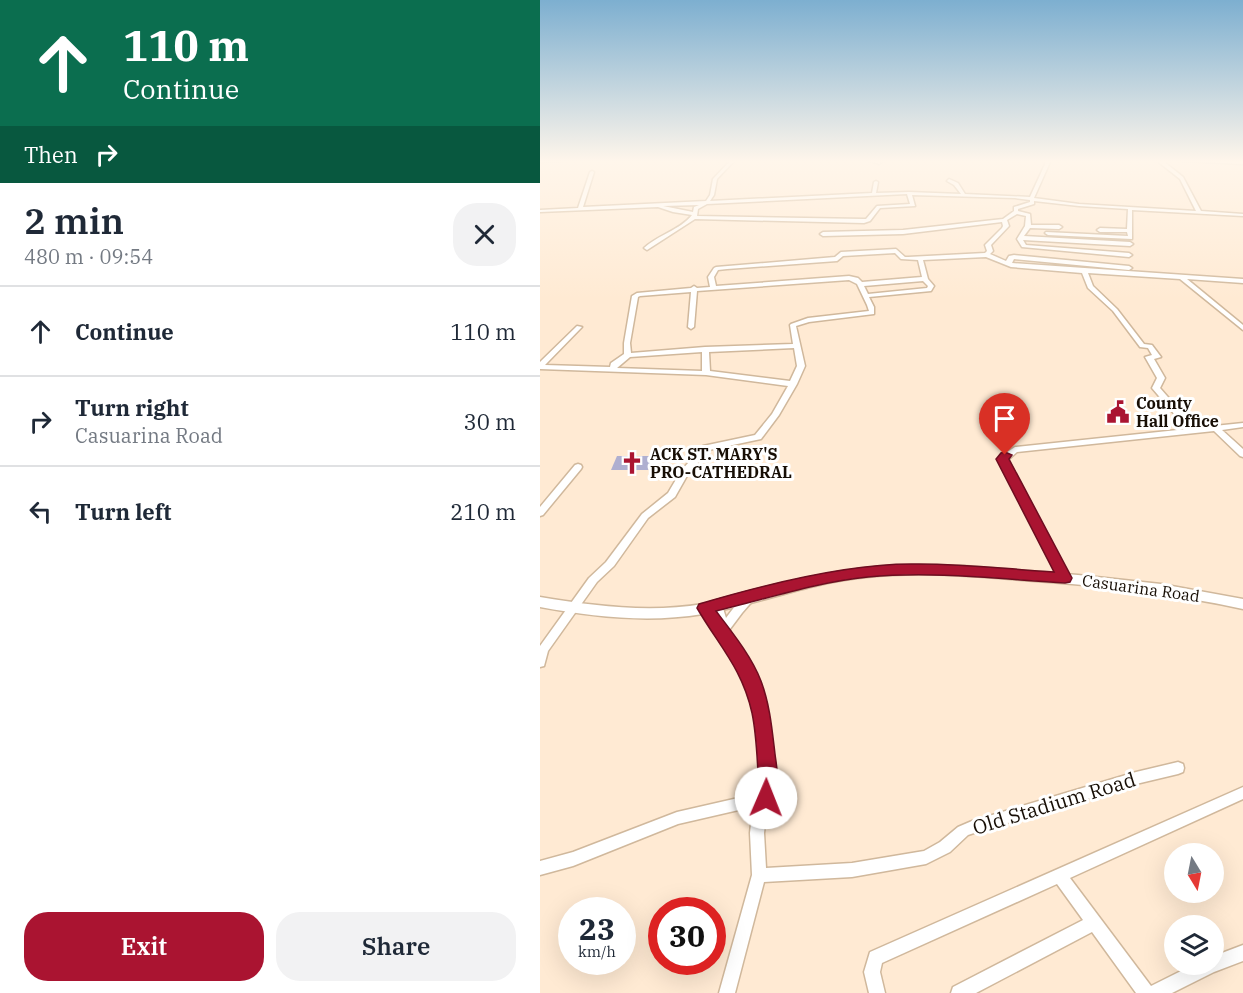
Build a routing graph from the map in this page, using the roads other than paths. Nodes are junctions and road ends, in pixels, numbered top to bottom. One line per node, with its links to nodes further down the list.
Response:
1 (615, 206): 8 (street)
2 (649, 206): 14 (street)
3 (701, 206): 14 (street)
4 (890, 206): 14 (street)
5 (1020, 206): 11 (street)
6 (1112, 206): 9 (street)
7 (1195, 206): 12 (street)
8 (580, 208): 10 (street)
9 (1130, 208): 12 (street); 19 (street)
10 (540, 211)
11 (1016, 212): 15 (street); 16 (street)
12 (1199, 212): 13 (street)
13 (1243, 215)
14 (694, 216): 20 (street)
15 (1004, 220): 17 (street); 22 (street)
16 (1028, 226): 18 (street); 19 (street)
17 (823, 234)
18 (1024, 235): 19 (street); 21 (street)
19 (1130, 238): 23 (street)
20 (648, 248)
21 (1069, 250): 23 (street); 25 (street)
22 (987, 255): 24 (street); 26 (street)
23 (1129, 255): 28 (street)
24 (920, 258): 30 (street); 34 (street)
25 (1067, 262): 26 (street); 28 (street)
26 (1008, 264): 27 (street)
27 (1083, 271): 28 (street); 48 (street)
28 (1128, 271): 29 (street)
29 (1180, 277): 31 (street); 38 (street)
30 (925, 279): 32 (street); 35 (street)
31 (1243, 280)
32 (862, 284): 34 (street); 35 (street)
33 (694, 288): 34 (street); 37 (street); 41 (street)
34 (714, 289)
35 (865, 296): 39 (street)
36 (579, 327): 42 (street)
37 (691, 327)
38 (1243, 328)
39 (798, 346): 40 (street); 45 (street)
40 (705, 349): 41 (street); 44 (street)
41 (628, 355): 43 (street)
42 (540, 367): 43 (street)
43 (613, 369): 44 (street)
44 (706, 373): 45 (street)
45 (793, 384): 57 (street)
46 (1243, 425): 47 (street)
47 (1216, 428): 48 (street); 49 (street)
48 (1193, 431): 52 (street)
49 (1243, 454)
50 (578, 467): 51 (street)
51 (542, 508)
52 (1065, 578): 53 (street, Casuarina Road); 55 (street, Casuarina Road)
53 (752, 597): 56 (street, Casuarina Road); 59 (street)
54 (540, 602): 57 (street, Casuarina Road)
55 (1243, 604)
56 (711, 607): 58 (street, Casuarina Road); 59 (street)
57 (574, 608): 58 (street, Casuarina Road); 60 (street)
58 (684, 611): 59 (street)
59 (722, 629): 63 (street)
60 (540, 663)
61 (1178, 768): 65 (street, Old Stadium Road)
62 (1243, 793): 66 (street)
63 (766, 798): 64 (street); 65 (street)
64 (540, 868)
65 (759, 875): 71 (street)
66 (1059, 875): 67 (street); 72 (street)
67 (1094, 923): 73 (street); 74 (street)
68 (1243, 953): 69 (street)
69 (1224, 960)
70 (1191, 975): 75 (street)
71 (727, 993)
72 (877, 993)
73 (959, 993)
74 (1146, 993)
75 (1155, 993)

